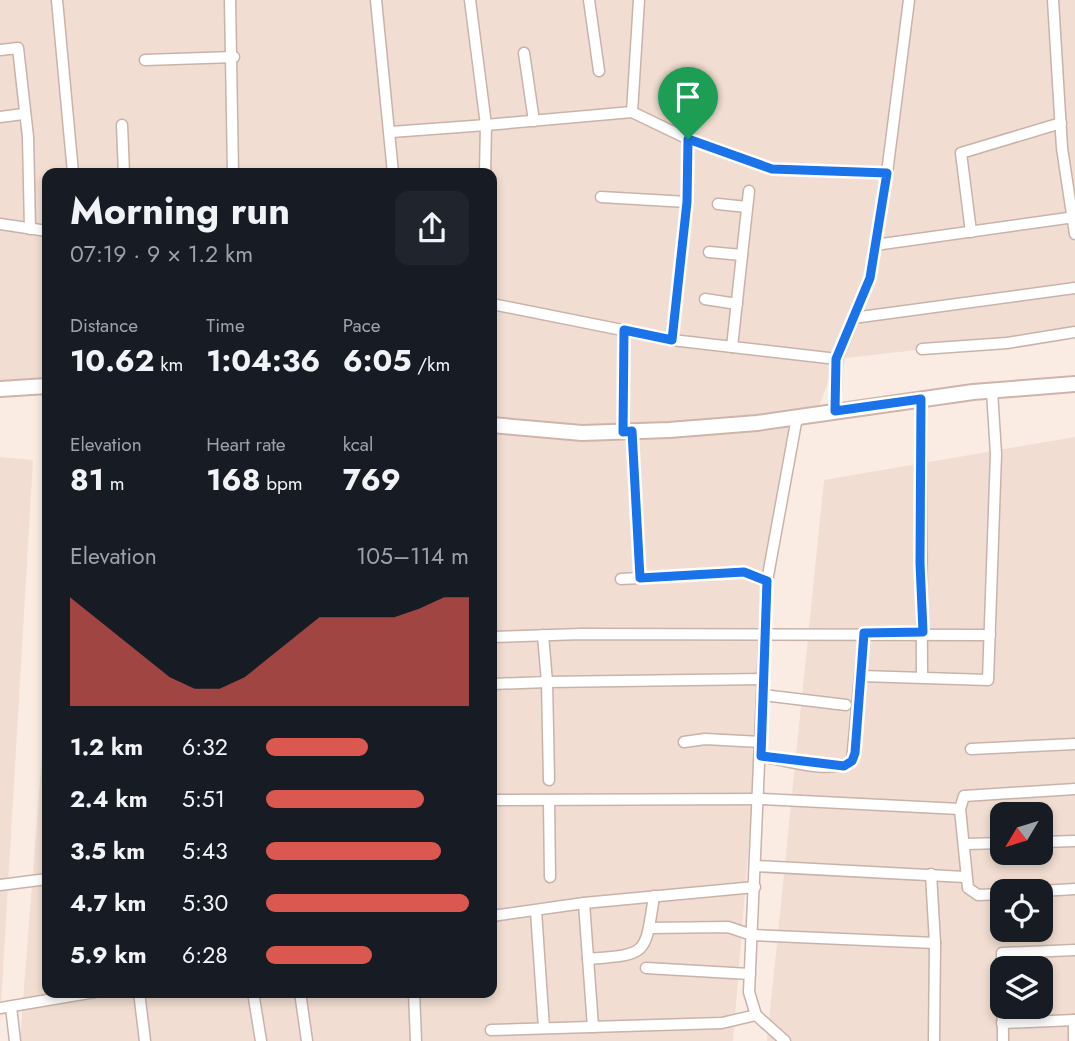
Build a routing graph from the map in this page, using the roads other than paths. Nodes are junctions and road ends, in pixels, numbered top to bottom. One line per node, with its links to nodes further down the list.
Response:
1 (57, 0): 24 (street)
2 (230, 0): 11 (street)
3 (376, 0): 21 (street)
4 (470, 0): 20 (street)
5 (589, 0): 13 (street)
6 (639, 0): 14 (street)
7 (908, 0): 29 (street)
8 (1053, 0): 18 (street)
9 (0, 50): 15 (street)
10 (524, 53): 17 (street)
11 (233, 57): 12 (street); 26 (street)
12 (145, 60)
13 (599, 71)
14 (632, 112): 17 (street); 22 (street)
15 (23, 114): 16 (street); 37 (street)
16 (0, 117)
17 (534, 121): 20 (street)
18 (1061, 123): 23 (street); 39 (street)
19 (122, 125): 25 (street)
20 (486, 125): 21 (street); 28 (street)
21 (391, 132): 27 (street)
22 (688, 139): 29 (street); 32 (street)
23 (1070, 165): 35 (street)
24 (73, 168)
25 (124, 168)
26 (233, 168)
27 (393, 168)
28 (485, 168)
29 (887, 173): 41 (street)
30 (749, 191): 34 (street)
31 (601, 197): 32 (street)
32 (687, 202): 51 (street)
33 (718, 204): 34 (street)
34 (747, 207): 43 (street)
35 (1074, 217): 39 (street); 40 (street)
36 (0, 224): 37 (street)
37 (30, 229): 38 (street)
38 (42, 231)
39 (971, 232): 41 (street)
40 (1075, 234)
41 (875, 245): 48 (street)
42 (709, 253): 43 (street)
43 (742, 255): 46 (street)
44 (1075, 288): 48 (street)
45 (705, 299): 46 (street)
46 (737, 304): 52 (street)
47 (497, 305): 49 (street)
48 (853, 318): 54 (street)
49 (624, 330): 51 (street); 63 (street)
50 (1075, 332): 53 (street)
51 (672, 340): 52 (street)
52 (732, 347): 54 (street)
53 (922, 349)
54 (836, 359): 60 (street)
55 (1075, 384): 58 (street)
56 (42, 386): 57 (street)
57 (0, 388)
58 (992, 391): 59 (street); 71 (street)
59 (921, 399): 60 (street); 67 (street)
60 (835, 411): 61 (street)
61 (797, 417): 63 (street); 66 (street)
62 (497, 425): 63 (street)
63 (627, 431): 64 (street)
64 (640, 578): 65 (street); 66 (street)
65 (621, 579)
66 (767, 581): 70 (street)
67 (923, 632): 68 (street); 71 (street); 74 (street)
68 (864, 633): 70 (street); 73 (street)
69 (542, 635): 70 (street); 72 (street); 76 (street)
70 (765, 635): 75 (street)
71 (990, 635): 74 (street)
72 (497, 637)
73 (861, 676): 74 (street); 84 (street)
74 (922, 676)
75 (763, 679): 76 (street); 78 (street)
76 (547, 682): 77 (street); 85 (street)
77 (497, 684)
78 (763, 695): 79 (street); 81 (street)
79 (846, 705)
80 (684, 742): 81 (street)
81 (761, 742): 84 (street)
82 (1075, 744): 83 (street)
83 (971, 749)
84 (761, 756): 87 (street)
85 (549, 780)
86 (1075, 789): 90 (street)
87 (755, 799): 89 (street); 90 (street); 95 (street)
88 (497, 800): 89 (street)
89 (549, 800): 97 (street)
90 (960, 809): 93 (street)
91 (1075, 841): 92 (street)
92 (1054, 842)
93 (966, 844): 94 (street); 98 (street)
94 (990, 844)
95 (755, 866): 96 (street); 101 (street)
96 (931, 874): 98 (street); 111 (street)
97 (550, 877)
98 (965, 877): 104 (street)
99 (42, 879): 100 (street)
100 (0, 885)
101 (755, 887): 105 (street); 110 (street)
102 (1075, 889): 103 (street)
103 (1053, 890)
104 (990, 895)
105 (654, 896): 106 (street); 109 (street)
106 (584, 903): 107 (street); 113 (street)
107 (536, 911): 108 (street); 126 (street)
108 (497, 915)
109 (649, 928): 110 (street); 113 (street)
110 (752, 935): 111 (street); 115 (street)
111 (935, 943): 134 (street)
112 (1075, 950): 124 (street)
113 (588, 959): 125 (street)
114 (646, 968): 115 (street)
115 (750, 974): 122 (street)
116 (59, 998): 121 (street)
117 (140, 998): 129 (street)
118 (254, 998): 130 (street)
119 (301, 998): 131 (street)
120 (414, 998): 132 (street)
121 (5, 1007): 128 (street)
122 (756, 1015): 125 (street); 133 (street)
123 (1074, 1020): 124 (street); 136 (street)
124 (1002, 1023): 135 (street)
125 (593, 1027): 126 (street)
126 (544, 1028): 127 (street)
127 (491, 1030)
128 (15, 1041)
129 (145, 1041)
130 (261, 1041)
131 (307, 1041)
132 (416, 1041)
133 (785, 1041)
134 (934, 1041)
135 (1003, 1041)
136 (1074, 1041)

